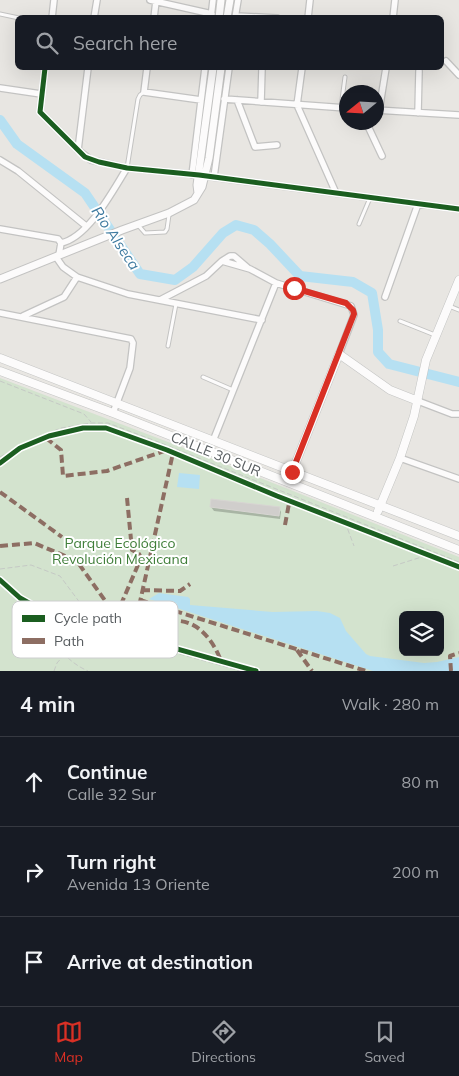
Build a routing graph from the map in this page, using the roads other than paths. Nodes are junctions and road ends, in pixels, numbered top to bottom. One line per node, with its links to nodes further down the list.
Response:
1 (54, 0): 14 (street)
2 (98, 0): 3 (street); 15 (street)
3 (103, 0)
4 (183, 0): 12 (street)
5 (213, 0): 18 (street)
6 (221, 0): 19 (street)
7 (230, 0): 20 (street)
8 (238, 0): 21 (street)
9 (310, 0): 22 (street)
10 (396, 0): 23 (street)
11 (153, 1): 12 (street); 16 (street)
12 (182, 7): 17 (street)
13 (0, 14): 24 (lane)
14 (52, 15)
15 (95, 15)
16 (154, 15)
17 (208, 15)
18 (211, 15)
19 (219, 15)
20 (228, 15)
21 (236, 15)
22 (308, 15)
23 (394, 15)
24 (15, 17)
25 (446, 61): 37 (street)
26 (45, 70): 43 (street)
27 (88, 70): 56 (street)
28 (147, 70): 42 (street)
29 (205, 70): 45 (street)
30 (213, 70): 54 (street)
31 (221, 70): 54 (street)
32 (228, 70): 44 (street)
33 (262, 70): 47 (street)
34 (302, 70): 48 (street)
35 (386, 70): 40 (street)
36 (419, 71): 51 (street)
37 (459, 75)
38 (345, 77): 39 (lane)
39 (345, 85)
40 (383, 85)
41 (0, 88): 43 (street)
42 (144, 92): 45 (street); 59 (lane)
43 (41, 94): 56 (street)
44 (224, 99): 46 (street); 61 (street)
45 (201, 100): 60 (street)
46 (237, 100): 47 (street); 55 (street)
47 (261, 102): 48 (street)
48 (297, 105): 49 (street); 62 (street)
49 (339, 108)
50 (384, 110): 51 (street)
51 (418, 113): 52 (street)
52 (459, 115)
53 (370, 130): 57 (street)
54 (208, 137): 60 (street)
55 (278, 145)
56 (78, 150): 59 (street)
57 (382, 156)
58 (0, 160): 67 (street)
59 (127, 168): 60 (street); 67 (street)
60 (199, 175): 61 (street); 66 (street)
61 (214, 177): 62 (street)
62 (336, 193): 63 (street)
63 (370, 197): 64 (street); 69 (lane)
64 (418, 204): 65 (street); 79 (street)
65 (459, 209)
66 (169, 213): 68 (street); 68 (lane)
67 (88, 224): 71 (street)
68 (138, 224): 73 (street)
69 (359, 224)
70 (0, 229): 72 (street)
71 (77, 236): 72 (street); 73 (street)
72 (61, 243): 74 (street)
73 (80, 247): 74 (street)
74 (57, 256): 75 (street); 76 (street)
75 (77, 277): 80 (street); 85 (street)
76 (0, 280)
77 (276, 283): 80 (street); 86 (street); 90 (street)
78 (458, 285): 82 (main road)
79 (385, 296)
80 (160, 300): 81 (street)
81 (176, 304): 86 (street); 89 (lane)
82 (448, 306): 83 (lane); 88 (main road)
83 (459, 310)
84 (0, 313): 85 (street)
85 (23, 316): 96 (street)
86 (262, 320): 94 (street)
87 (400, 321): 88 (lane)
88 (436, 335): 95 (main road)
89 (168, 346)
90 (338, 354): 95 (main road); 101 (main road)
91 (0, 358): 96 (main road, CALLE 30 SUR)
92 (0, 371): 97 (main road, CALLE 30 SUR)
93 (203, 377): 94 (lane)
94 (233, 390): 99 (street)
95 (418, 401): 98 (street); 100 (main road)
96 (116, 402): 97 (street); 99 (main road, CALLE 30 SUR)
97 (112, 413): 103 (main road, CALLE 30 SUR)
98 (459, 414)
99 (213, 440): 101 (main road, CALLE 30 SUR)
100 (400, 458): 102 (street); 104 (main road)
101 (292, 472): 103 (main road); 104 (main road, CALLE 30 SUR)
102 (459, 479)
103 (288, 482): 105 (main road, CALLE 30 SUR)
104 (379, 507): 105 (main road); 106 (main road, CALLE 30 SUR)
105 (375, 517): 107 (main road, CALLE 30 SUR)
106 (459, 536)
107 (459, 550)

